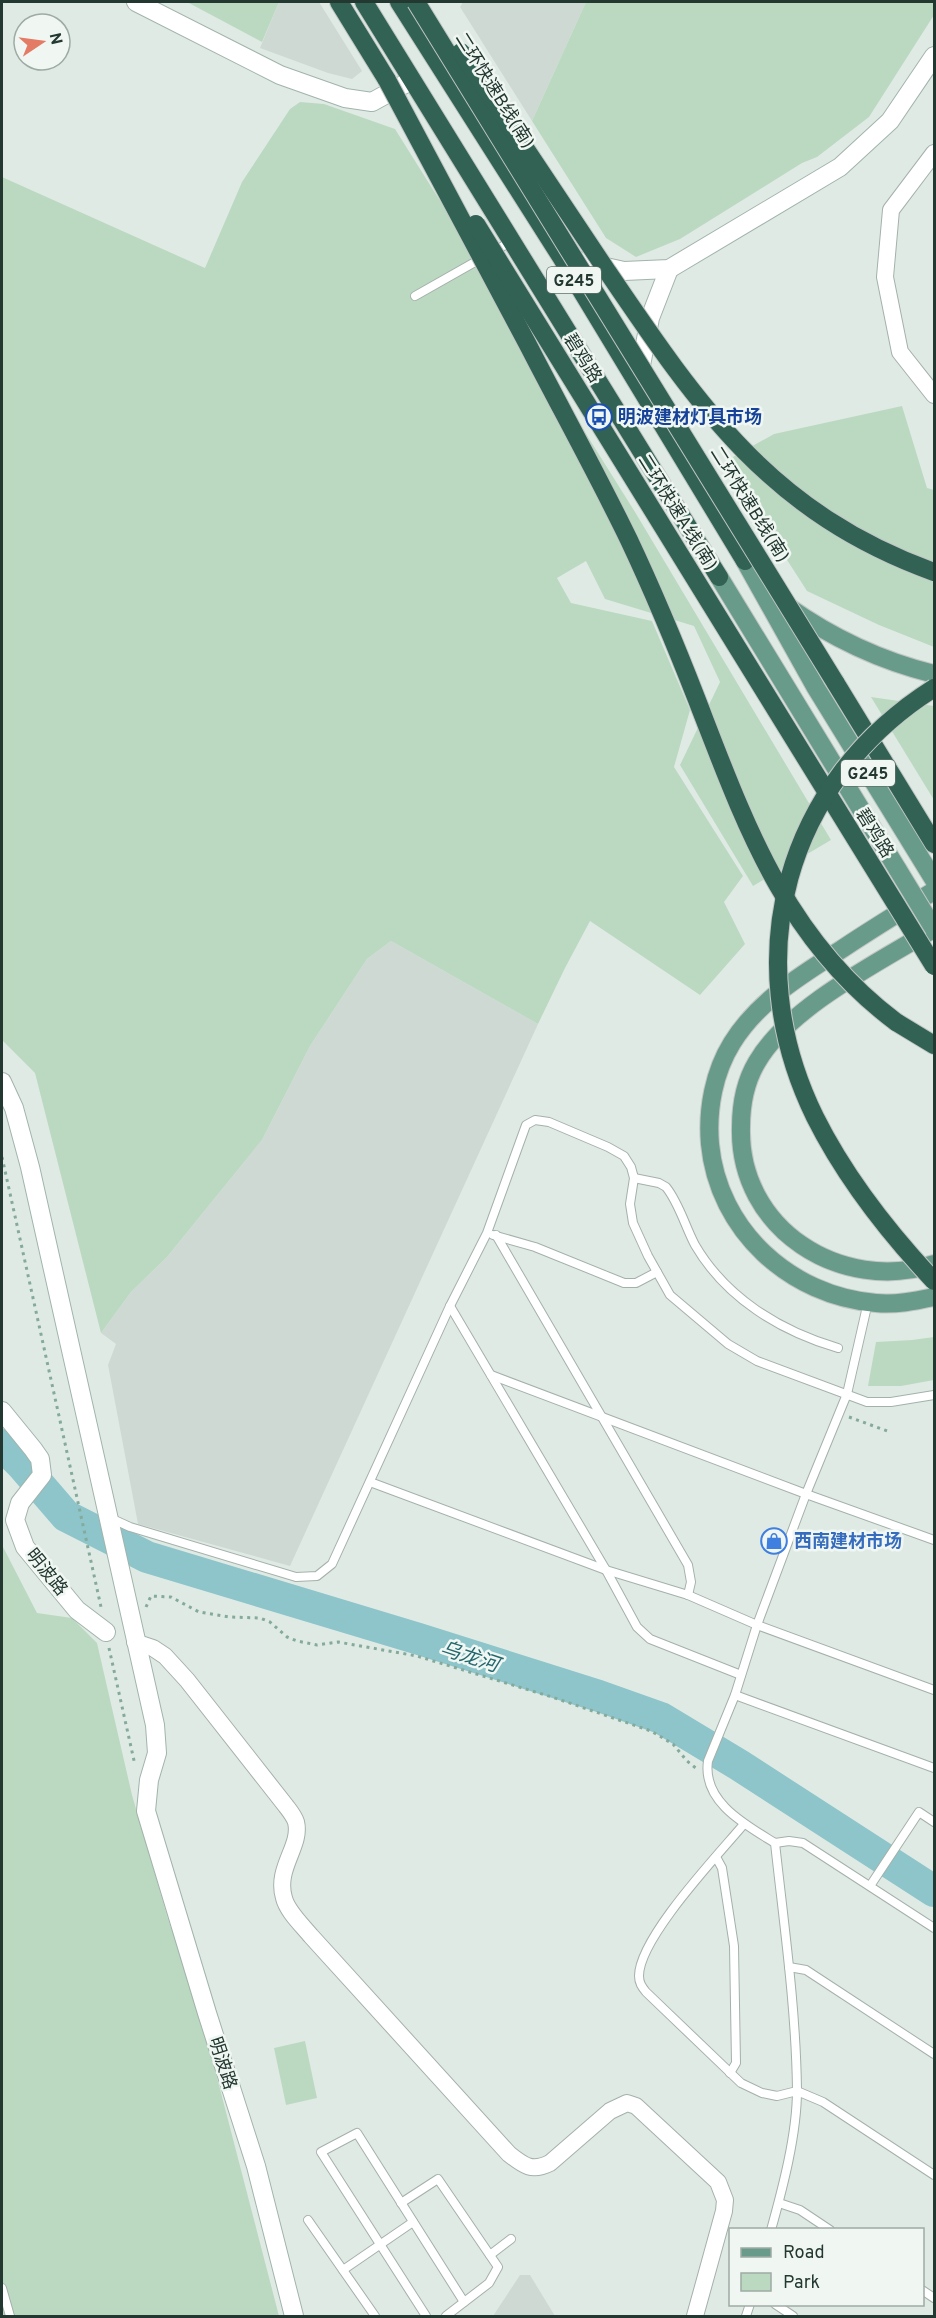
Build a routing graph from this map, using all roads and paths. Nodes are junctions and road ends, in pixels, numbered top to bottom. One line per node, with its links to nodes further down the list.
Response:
1 (136, 2): 9 (street)
2 (339, 2): 8 (highway)
3 (364, 2): 9 (highway, 碧鸡路 / G245)
4 (399, 2): 12 (highway, 碧鸡路 / G245)
5 (416, 2): 22 (highway, 二环快速B线(南), bridge)
6 (428, 2): 18 (highway, bridge)
7 (934, 56): 13 (street)
8 (387, 80): 26 (highway, 二环快速A线(南), bridge); 27 (highway, bridge)
9 (412, 80): 11 (highway, 碧鸡路 / G245)
10 (934, 153): 16 (street)
11 (512, 241): 14 (lane); 19 (highway, 碧鸡路 / G245)
12 (561, 257): 13 (street); 15 (highway, 碧鸡路 / G245)
13 (669, 269): 15 (street)
14 (415, 296)
15 (638, 382): 17 (highway, 碧鸡路 / G245)
16 (934, 395)
17 (745, 561): 20 (main road); 23 (main road, 碧鸡路 / G245)
18 (934, 572)
19 (718, 577): 25 (main road, 碧鸡路 / G245, bridge)
20 (934, 674)
21 (934, 688): 34 (highway, bridge)
22 (934, 844)
23 (934, 880)
24 (934, 891): 36 (main road)
25 (934, 928): 32 (main road)
26 (934, 966)
27 (934, 1044)
28 (2, 1082): 49 (street)
29 (2, 1157): 55 (path)
30 (634, 1179): 31 (lane); 33 (lane); 38 (lane)
31 (491, 1234): 33 (lane); 37 (lane); 44 (lane)
32 (934, 1264)
33 (657, 1272): 40 (lane)
34 (934, 1281)
35 (934, 1297): 36 (main road)
36 (868, 1302): 40 (lane)
37 (450, 1306): 39 (lane); 46 (lane)
38 (838, 1348)
39 (491, 1375): 44 (lane); 51 (lane)
40 (847, 1394): 41 (lane); 43 (lane)
41 (934, 1395)
42 (2, 1411): 48 (street, 明波路)
43 (839, 1414): 45 (path); 47 (lane)
44 (604, 1418): 47 (lane); 52 (lane)
45 (890, 1432)
46 (370, 1482): 49 (lane); 51 (lane)
47 (806, 1494): 50 (lane); 54 (lane)
48 (12, 1515): 55 (street, 明波路)
49 (109, 1519): 56 (street)
50 (934, 1540)
51 (606, 1570): 52 (lane); 57 (lane)
52 (688, 1595): 54 (lane)
53 (151, 1596): 62 (path)
54 (756, 1625): 57 (lane); 58 (lane)
55 (106, 1632): 61 (path)
56 (135, 1642): 88 (street, 明波路); 92 (street)
57 (741, 1675): 59 (lane)
58 (934, 1690)
59 (735, 1695): 60 (lane); 62 (lane)
60 (934, 1768)
61 (136, 1769)
62 (706, 1773): 64 (lane)
63 (934, 1822): 67 (lane)
64 (744, 1824): 65 (lane); 66 (lane)
65 (775, 1843): 67 (lane); 69 (lane)
66 (716, 1857): 71 (lane); 71 (lane)
67 (870, 1886): 68 (lane)
68 (934, 1928)
69 (789, 1967): 70 (lane); 72 (lane)
70 (934, 2054)
71 (730, 2073): 72 (lane)
72 (797, 2091): 73 (lane); 75 (lane)
73 (934, 2175)
74 (401, 2203): 77 (lane); 81 (lane); 82 (lane)
75 (779, 2203): 78 (lane); 79 (lane)
76 (308, 2220): 83 (lane)
77 (413, 2222): 81 (lane); 85 (lane)
78 (771, 2228)
79 (828, 2228)
80 (511, 2239): 82 (lane)
81 (381, 2245): 83 (lane); 90 (lane)
82 (490, 2255): 85 (lane)
83 (343, 2270): 89 (lane)
84 (2, 2288): 87 (lane)
85 (464, 2302): 91 (lane)
86 (778, 2306): 93 (lane)
87 (10, 2316)
88 (294, 2316)
89 (375, 2316)
90 (426, 2316)
91 (446, 2316)
92 (695, 2316)
93 (793, 2316)

